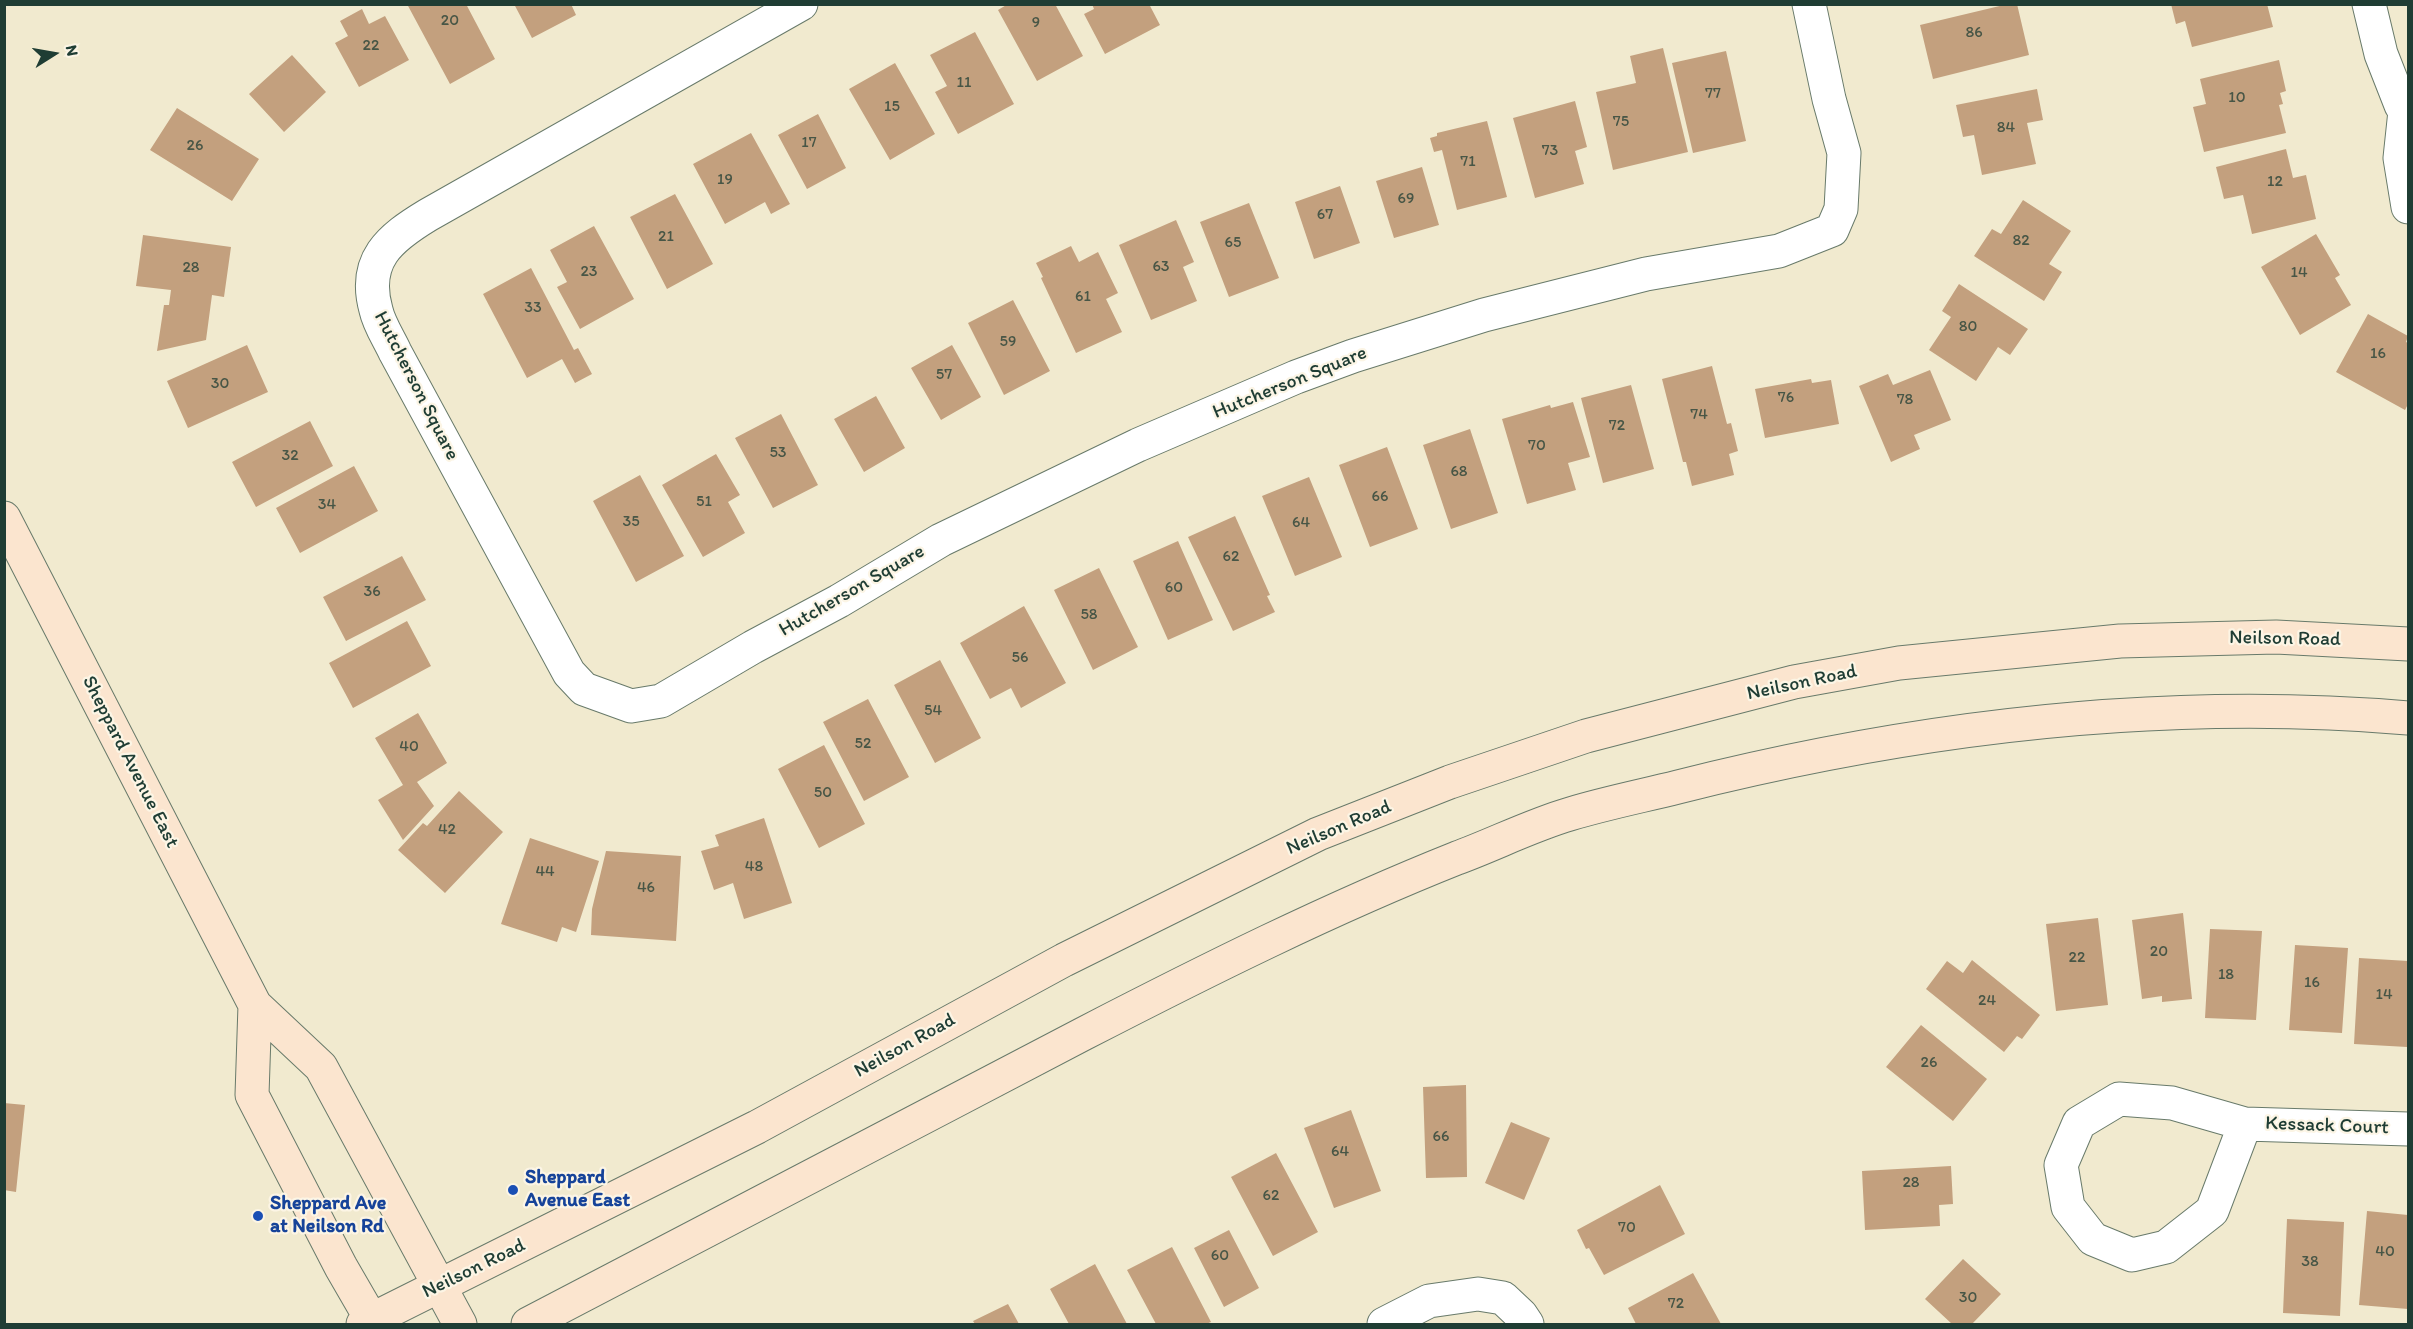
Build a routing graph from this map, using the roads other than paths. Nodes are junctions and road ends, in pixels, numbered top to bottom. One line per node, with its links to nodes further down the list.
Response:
1 (801, 4): 2 (street, Hutcherson Square)
2 (1809, 4)
3 (2369, 4): 4 (street)
4 (2407, 111): 5 (street)
5 (2409, 207)
6 (4, 518): 9 (main road, Sheppard Avenue East)
7 (2409, 644): 12 (main road, Neilson Road)
8 (2409, 718): 15 (main road)
9 (255, 1005): 12 (main road, Sheppard Avenue East); 13 (main road, Sheppard Avenue East)
10 (2245, 1124): 10 (street, Kessack Court); 11 (street, Kessack Court)
11 (2409, 1129)
12 (440, 1285): 13 (main road, Neilson Road); 14 (main road, Sheppard Avenue East)
13 (369, 1323)
14 (460, 1324)
15 (528, 1324)
16 (1384, 1324): 17 (street)
17 (1527, 1324)

